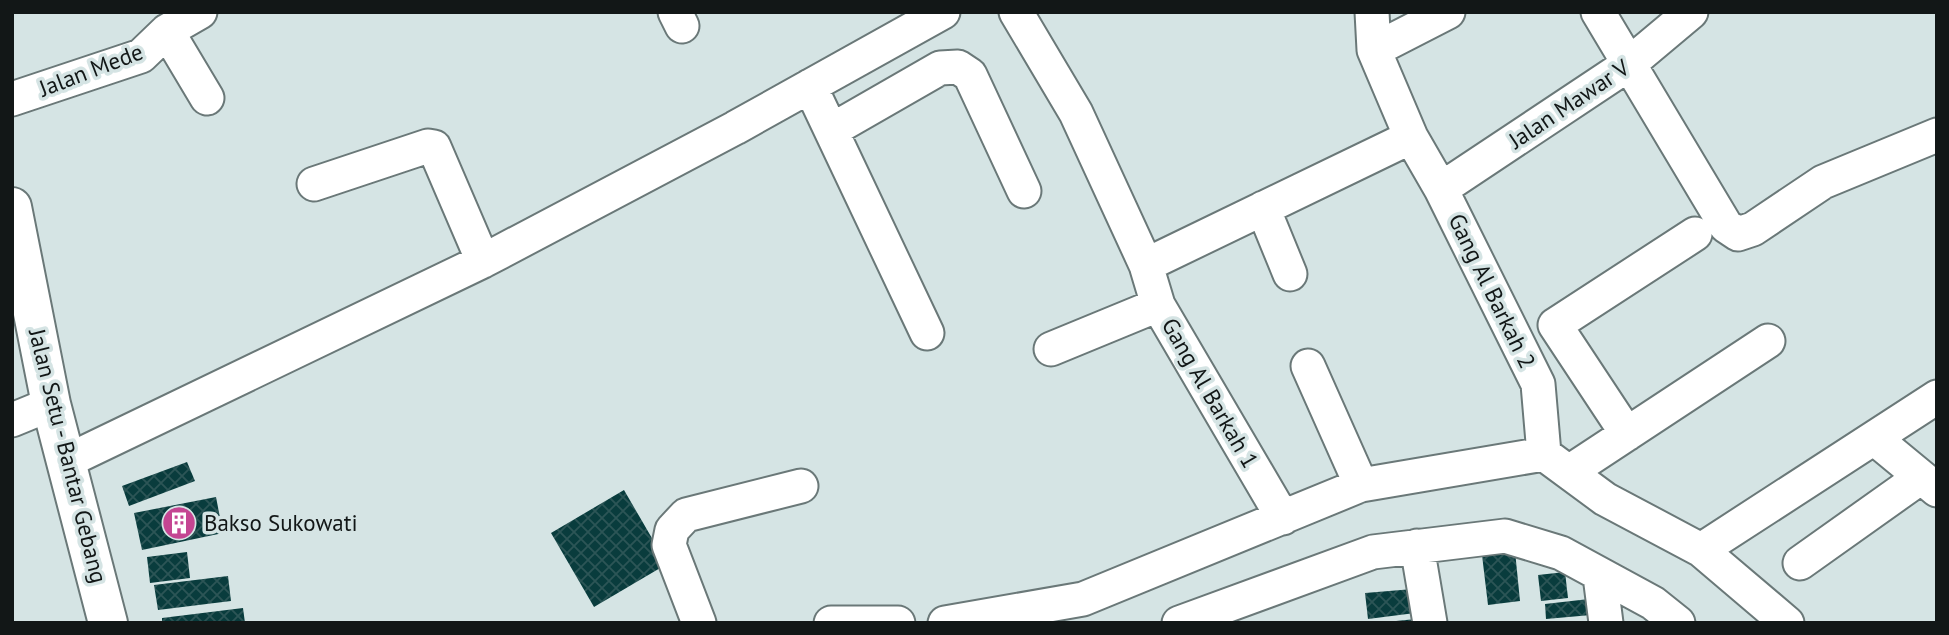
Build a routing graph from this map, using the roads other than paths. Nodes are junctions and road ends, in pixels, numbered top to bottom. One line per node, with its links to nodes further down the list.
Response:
1 (200, 12): 8 (street, Jalan Mede)
2 (943, 12): 11 (street)
3 (1016, 12): 24 (street, Gang Al Barkah 1)
4 (1372, 12): 9 (street)
5 (1448, 12): 9 (street)
6 (1598, 12): 10 (street)
7 (1692, 12): 10 (street, Jalan Mawar V)
8 (167, 31): 12 (street); 13 (street, Jalan Mede)
9 (1374, 50): 16 (street, Gang Al Barkah 2)
10 (1629, 64): 15 (street); 18 (street, Jalan Mawar V)
11 (810, 86): 14 (street); 23 (street)
12 (207, 98)
13 (12, 99)
14 (832, 130): 19 (street); 27 (street)
15 (1937, 135)
16 (1411, 137): 18 (street, Gang Al Barkah 2); 21 (street)
17 (314, 184): 23 (street)
18 (1441, 189): 37 (street, Gang Al Barkah 2)
19 (1024, 191)
20 (12, 207): 32 (main road, Jalan Setu - Bantar Gebang)
21 (1262, 208): 24 (street); 25 (street)
22 (1695, 234): 34 (street)
23 (484, 261): 36 (street)
24 (1146, 265): 26 (street, Gang Al Barkah 1)
25 (1290, 274)
26 (1158, 305): 29 (street); 41 (street, Gang Al Barkah 1)
27 (927, 333)
28 (1768, 341): 34 (street)
29 (1051, 349)
30 (1308, 366): 39 (street)
31 (1937, 397): 35 (street)
32 (51, 404): 33 (street); 36 (main road, Jalan Setu - Bantar Gebang)
33 (12, 420)
34 (1628, 434): 37 (street)
35 (1874, 438): 38 (street); 43 (street)
36 (66, 461): 47 (main road, Jalan Setu - Bantar Gebang)
37 (1557, 463): 39 (street); 43 (street)
38 (1929, 484): 44 (street)
39 (1361, 485): 41 (street)
40 (801, 486): 48 (street)
41 (1283, 518): 51 (street)
42 (1417, 546): 45 (street); 46 (street); 52 (street)
43 (1701, 550): 55 (street)
44 (1800, 563)
45 (1600, 576): 53 (street); 54 (street)
46 (1190, 621)
47 (108, 623)
48 (699, 623)
49 (831, 623): 50 (street)
50 (898, 623)
51 (945, 623)
52 (1430, 623)
53 (1606, 623)
54 (1678, 623)
55 (1787, 623)

